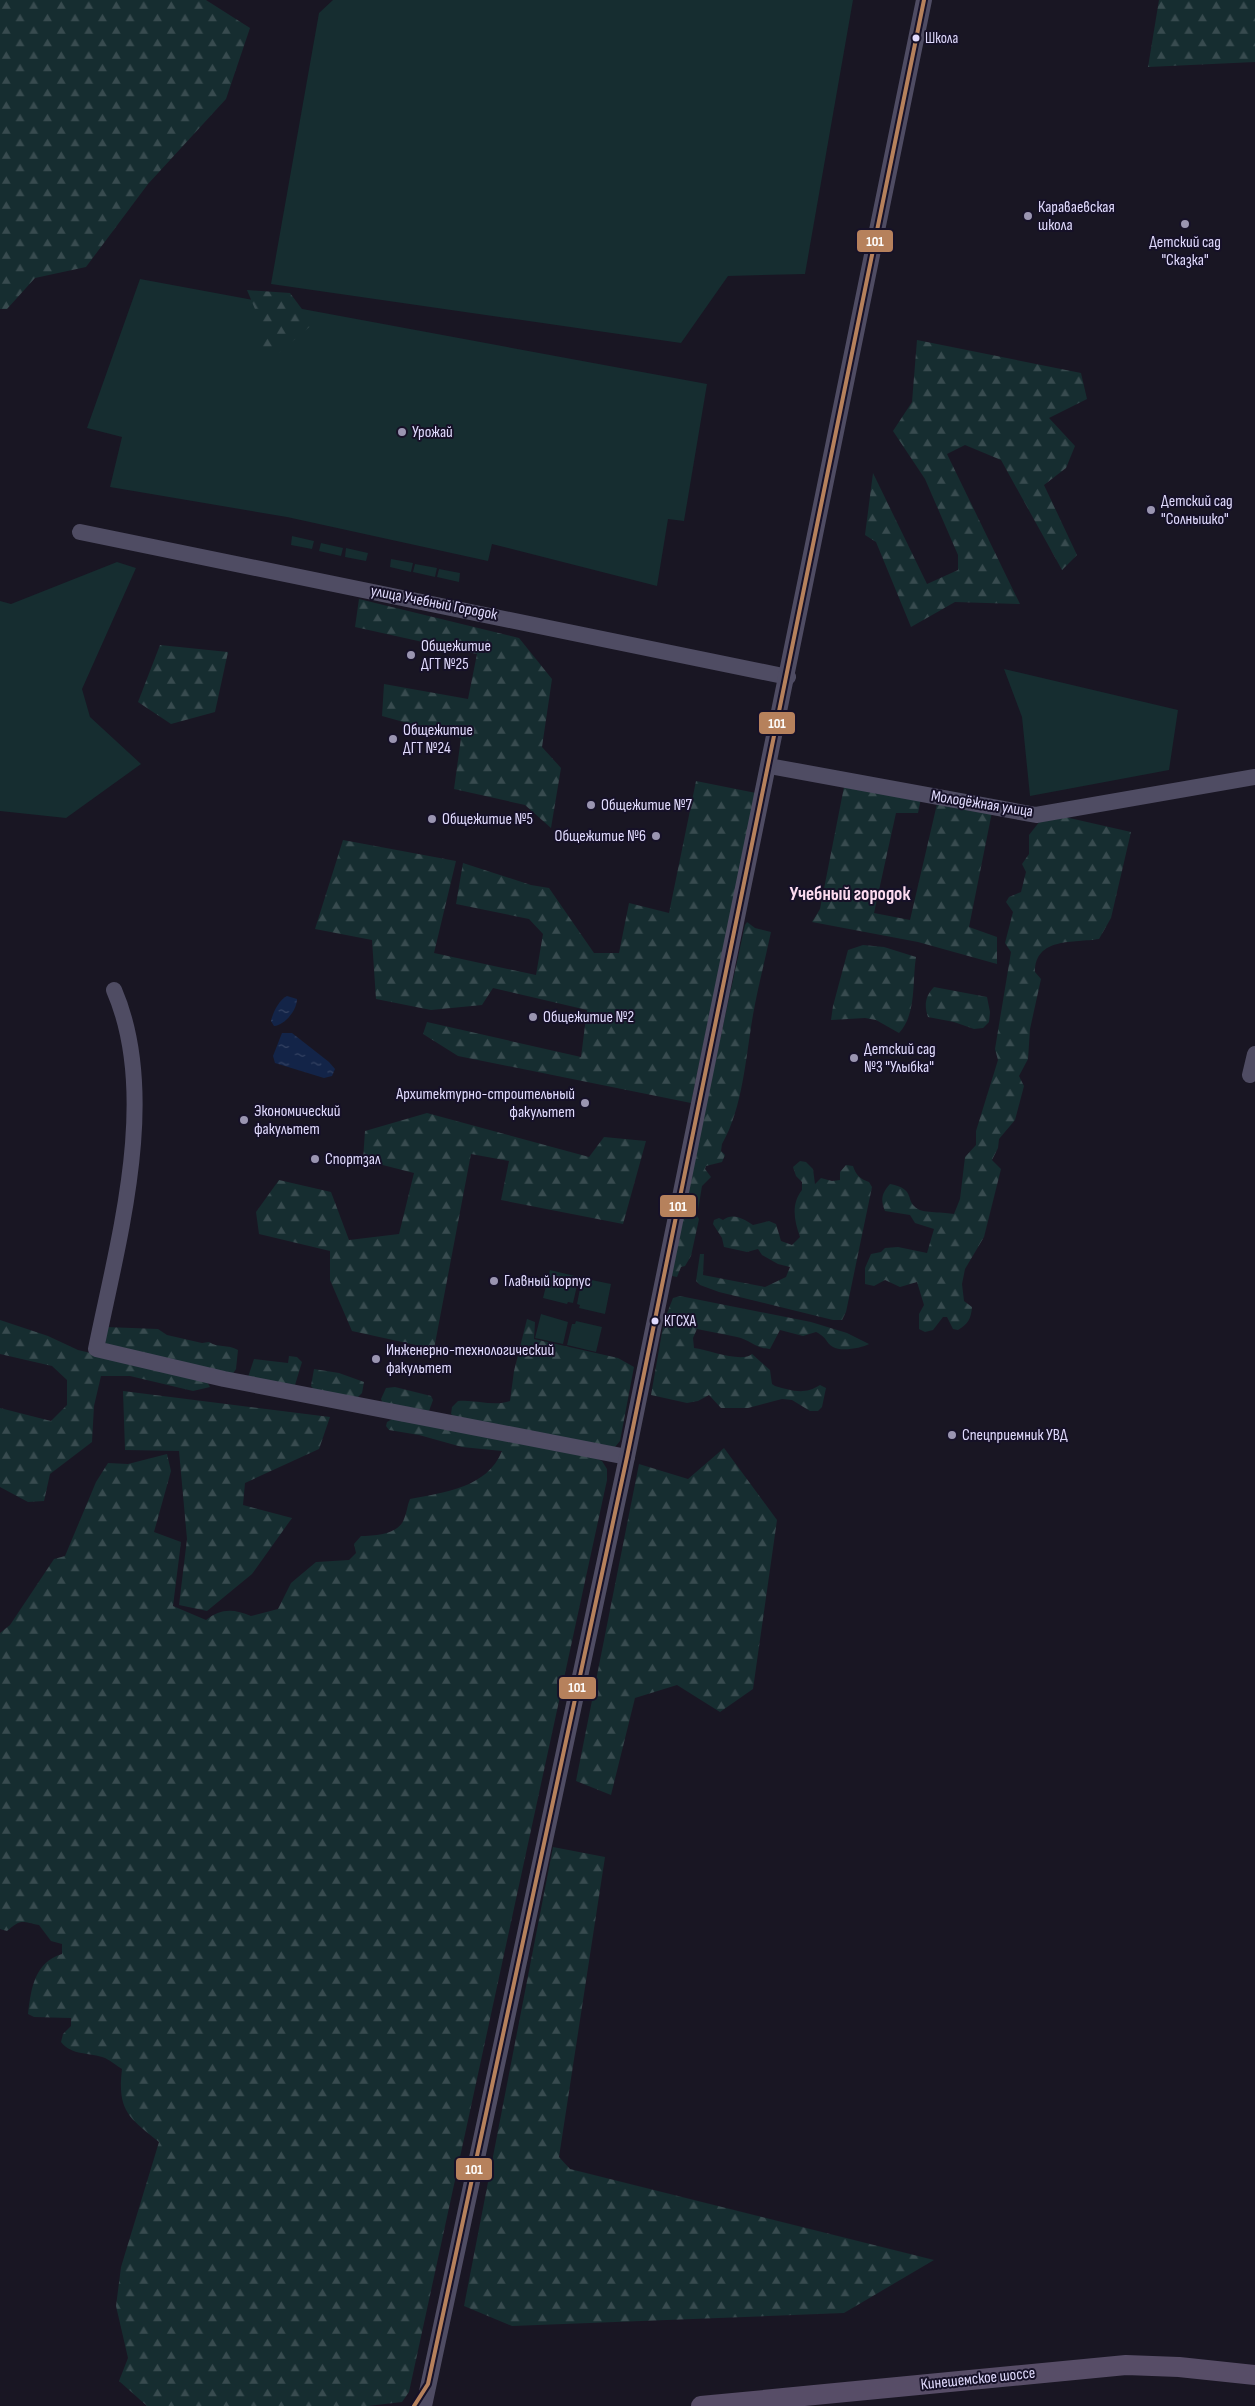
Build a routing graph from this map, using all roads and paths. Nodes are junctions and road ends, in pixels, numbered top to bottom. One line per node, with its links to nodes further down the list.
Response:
1 (924, 0): 3 (street)
2 (80, 532): 3 (street, улица Учебный Городок)
3 (788, 677): 4 (street)
4 (769, 766): 5 (street, Молодёжная улица); 9 (street)
5 (1255, 776)
6 (114, 990): 9 (street)
7 (1255, 1054): 8 (street)
8 (1250, 1075)
9 (627, 1457): 11 (street)
10 (1255, 2375): 15 (main road, Кинешемское шоссе)
11 (428, 2384): 12 (street); 13 (street); 14 (street)
12 (414, 2406)
13 (424, 2406)
14 (434, 2406)
15 (701, 2406)

